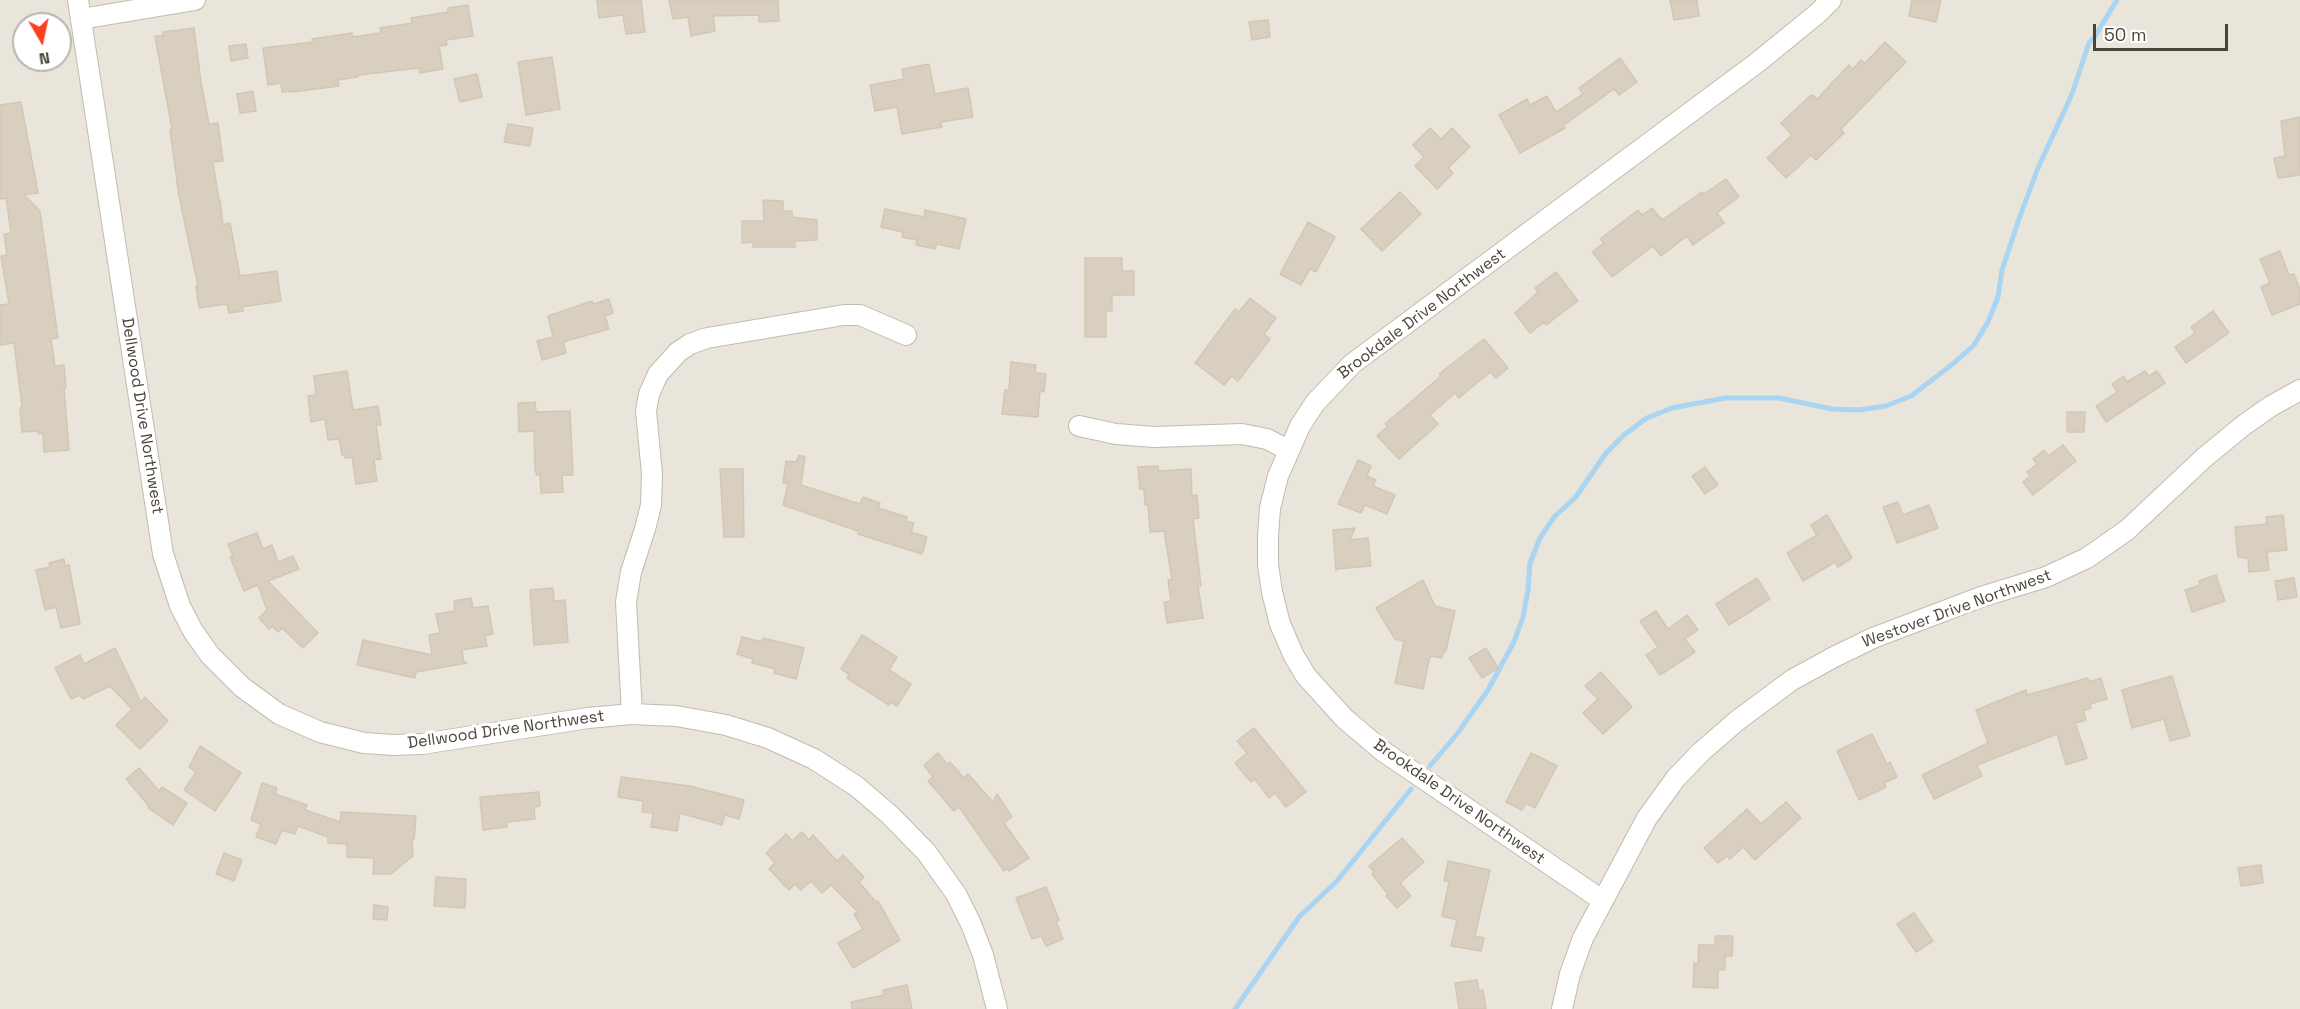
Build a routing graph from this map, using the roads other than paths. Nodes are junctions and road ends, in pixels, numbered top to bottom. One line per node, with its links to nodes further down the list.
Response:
1 (195, 0): 3 (street)
2 (1831, 0): 7 (street, Brookdale Drive Northwest)
3 (79, 9): 8 (street, Dellwood Drive Northwest)
4 (906, 335): 8 (street)
5 (2300, 390): 9 (street, Westover Drive Northwest)
6 (1079, 426): 7 (street)
7 (1288, 450): 9 (street, Brookdale Drive Northwest)
8 (632, 714): 10 (street, Dellwood Drive Northwest)
9 (1602, 900): 11 (street, Westover Drive Northwest)
10 (997, 1009)
11 (1562, 1009)

